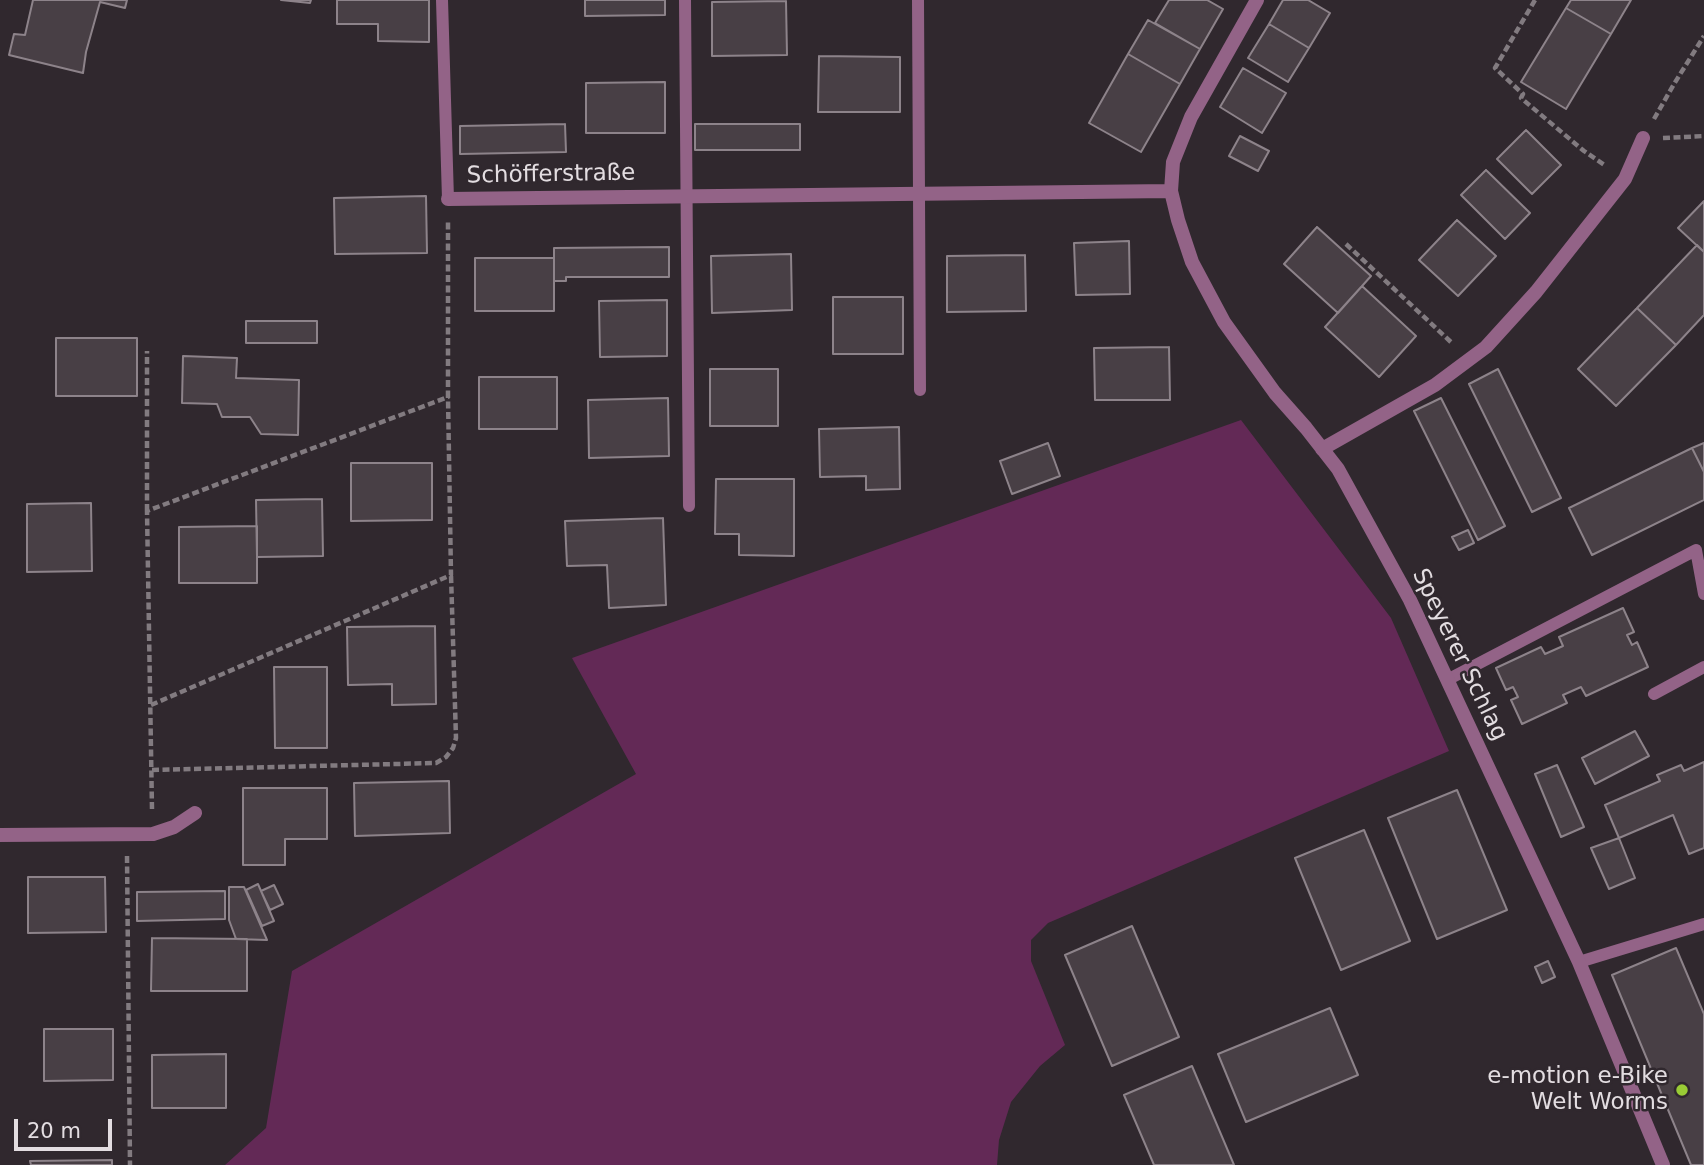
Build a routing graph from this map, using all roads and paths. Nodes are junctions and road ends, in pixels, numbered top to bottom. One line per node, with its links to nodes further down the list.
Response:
1 (442, 0): 13 (lane, Schöfferstraße)
2 (685, 0): 12 (lane)
3 (918, 0): 11 (lane)
4 (1257, 0): 10 (street)
5 (1535, 0): 9 (path)
6 (1704, 36): 8 (path)
7 (1704, 136): 8 (path)
8 (1643, 138): 16 (street)
9 (1584, 151)
10 (1171, 191): 11 (street, Schöfferstraße); 19 (street, Speyerer Schlag)
11 (918, 193): 12 (street, Schöfferstraße); 17 (lane)
12 (685, 196): 13 (street, Schöfferstraße); 20 (lane)
13 (448, 199): 18 (path)
14 (1346, 244): 16 (path)
15 (148, 351): 21 (path)
16 (1470, 360): 19 (street)
17 (920, 390)
18 (449, 397): 21 (path); 22 (path)
19 (1322, 449): 25 (street, Speyerer Schlag)
20 (689, 506)
21 (147, 510): 27 (path)
22 (451, 575): 27 (path); 28 (path)
23 (1704, 594): 25 (lane)
24 (1704, 667): 26 (lane)
25 (1447, 680): 34 (street, Speyerer Schlag)
26 (1654, 694)
27 (151, 705): 28 (path)
28 (152, 770): 31 (path)
29 (195, 813): 31 (street)
30 (127, 834): 31 (street); 32 (street); 35 (path)
31 (153, 834)
32 (0, 835)
33 (1704, 924): 34 (lane)
34 (1579, 962): 36 (street, Speyerer Schlag)
35 (130, 1165)
36 (1664, 1165)

